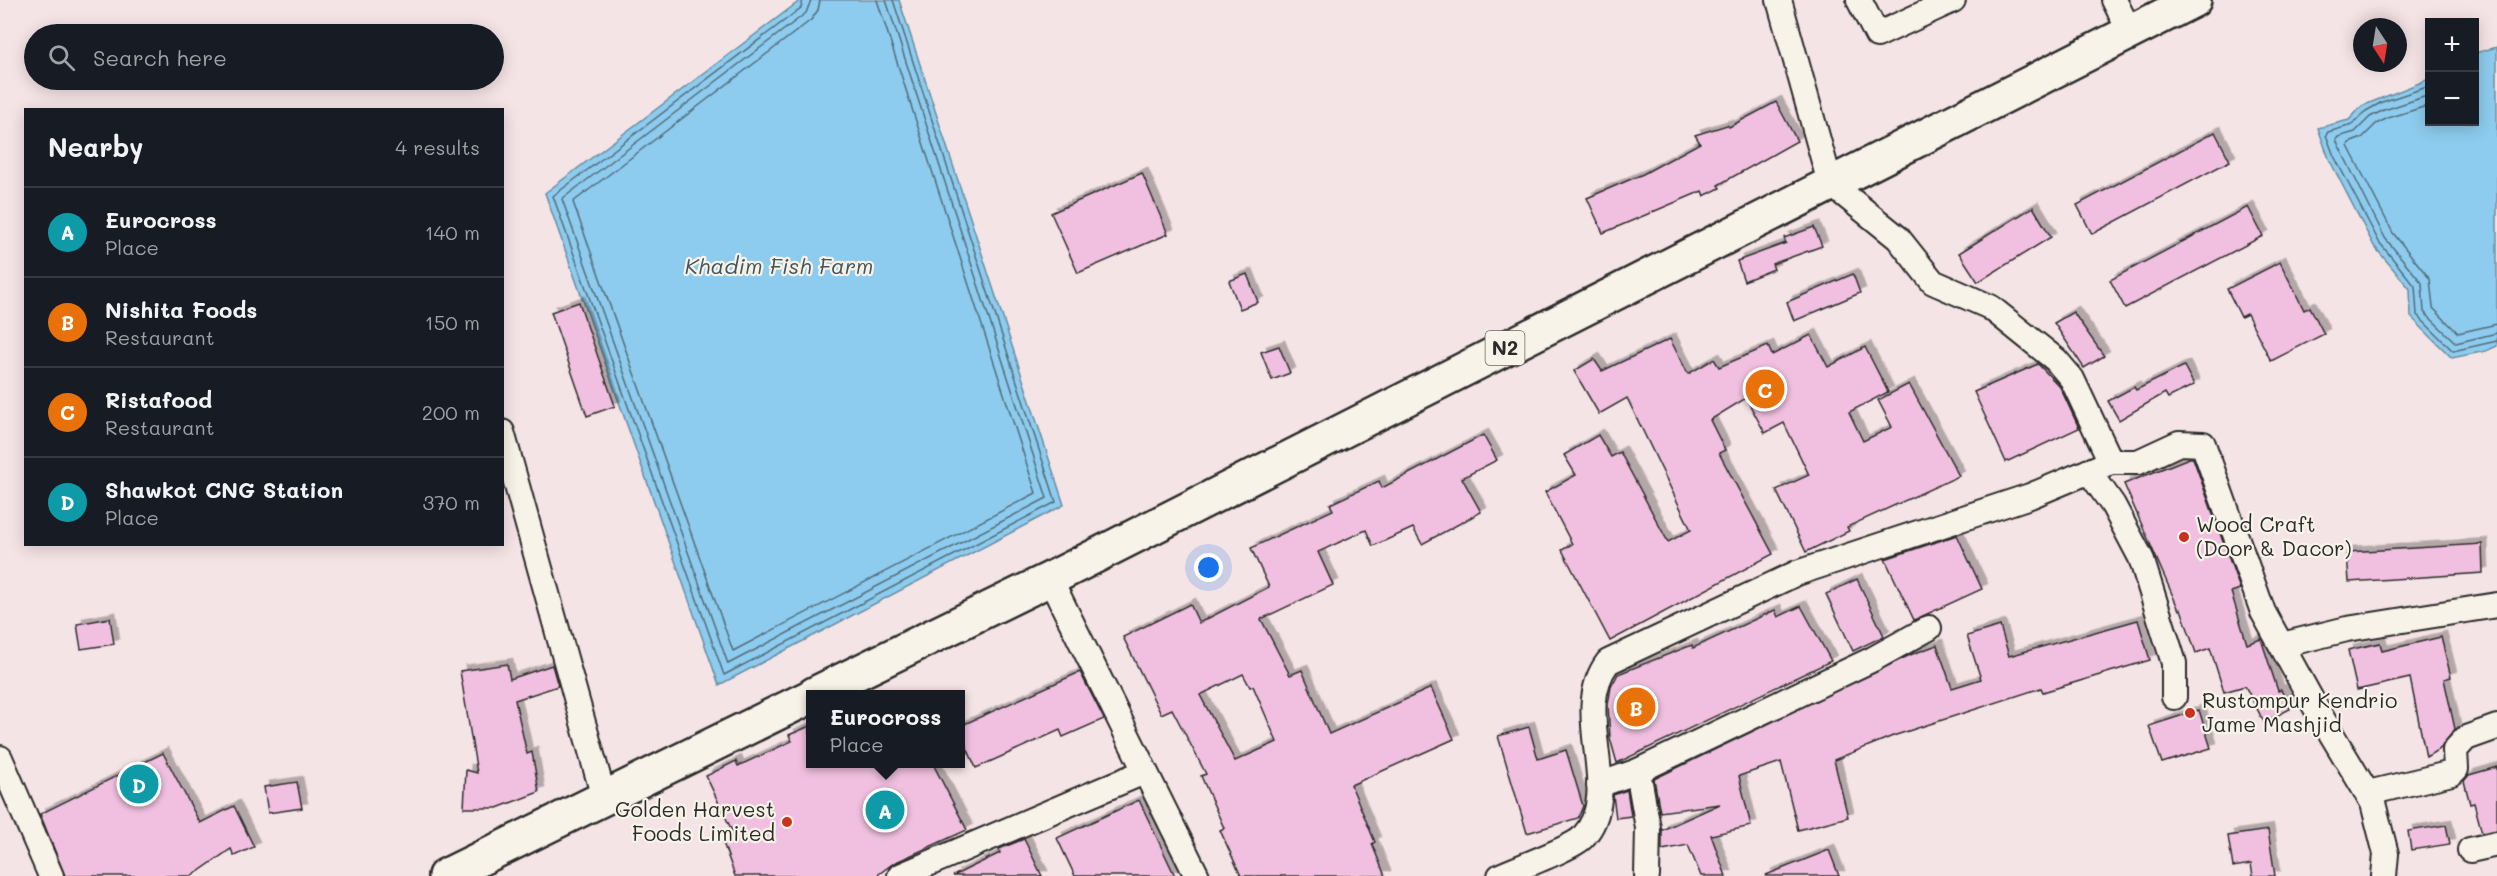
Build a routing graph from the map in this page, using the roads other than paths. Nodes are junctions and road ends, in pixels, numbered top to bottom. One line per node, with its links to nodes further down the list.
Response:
1 (1779, 0): 7 (street)
2 (1859, 0): 3 (street)
3 (1953, 0)
4 (2114, 0): 6 (street)
5 (2194, 0): 6 (highway, N2)
6 (2130, 32): 7 (highway, N2)
7 (1830, 183): 9 (street); 10 (highway, N2)
8 (504, 439): 23 (street)
9 (2100, 466): 13 (street); 15 (street); 21 (street)
10 (1050, 579): 14 (highway, N2); 20 (street)
11 (2497, 605): 13 (street)
12 (1929, 628): 19 (street)
13 (2282, 645): 22 (street)
14 (822, 690)
15 (2174, 697)
16 (806, 699): 23 (highway)
17 (2497, 727): 22 (street)
18 (0, 758): 26 (street)
19 (1638, 771): 21 (street); 31 (street)
20 (1144, 772): 28 (street); 29 (street)
21 (1599, 785): 30 (street)
22 (2368, 793): 32 (street)
23 (604, 798): 27 (highway)
24 (2497, 844): 25 (street)
25 (2470, 850)
26 (51, 876)
27 (445, 876)
28 (900, 876)
29 (1197, 876)
30 (1500, 876)
31 (1647, 876)
32 (2384, 876)

